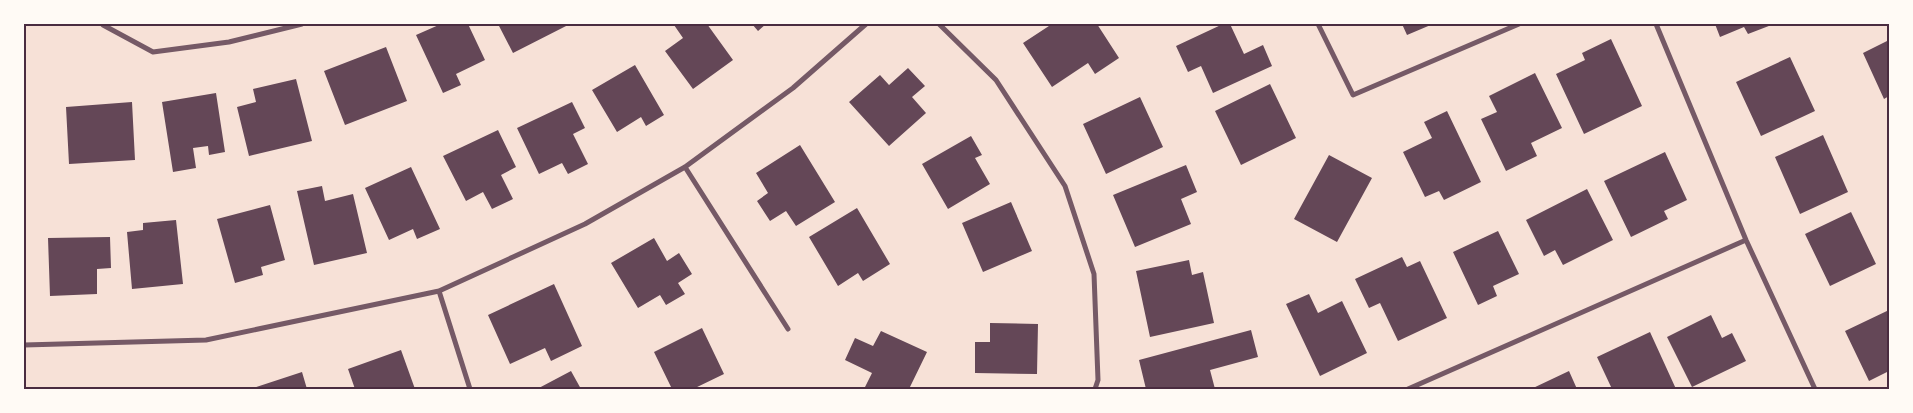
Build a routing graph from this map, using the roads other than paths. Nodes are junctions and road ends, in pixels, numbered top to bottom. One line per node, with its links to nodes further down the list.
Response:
1 (302, 24): 7 (street)
2 (866, 24): 8 (street)
3 (939, 24): 14 (street)
4 (1318, 24): 5 (street)
5 (1519, 24)
6 (1656, 24): 9 (street)
7 (102, 25)
8 (685, 167): 10 (street); 11 (street)
9 (1746, 240): 15 (street); 16 (street)
10 (439, 291): 12 (street); 13 (street)
11 (788, 329)
12 (24, 345)
13 (470, 389)
14 (1095, 389)
15 (1408, 389)
16 (1815, 389)

